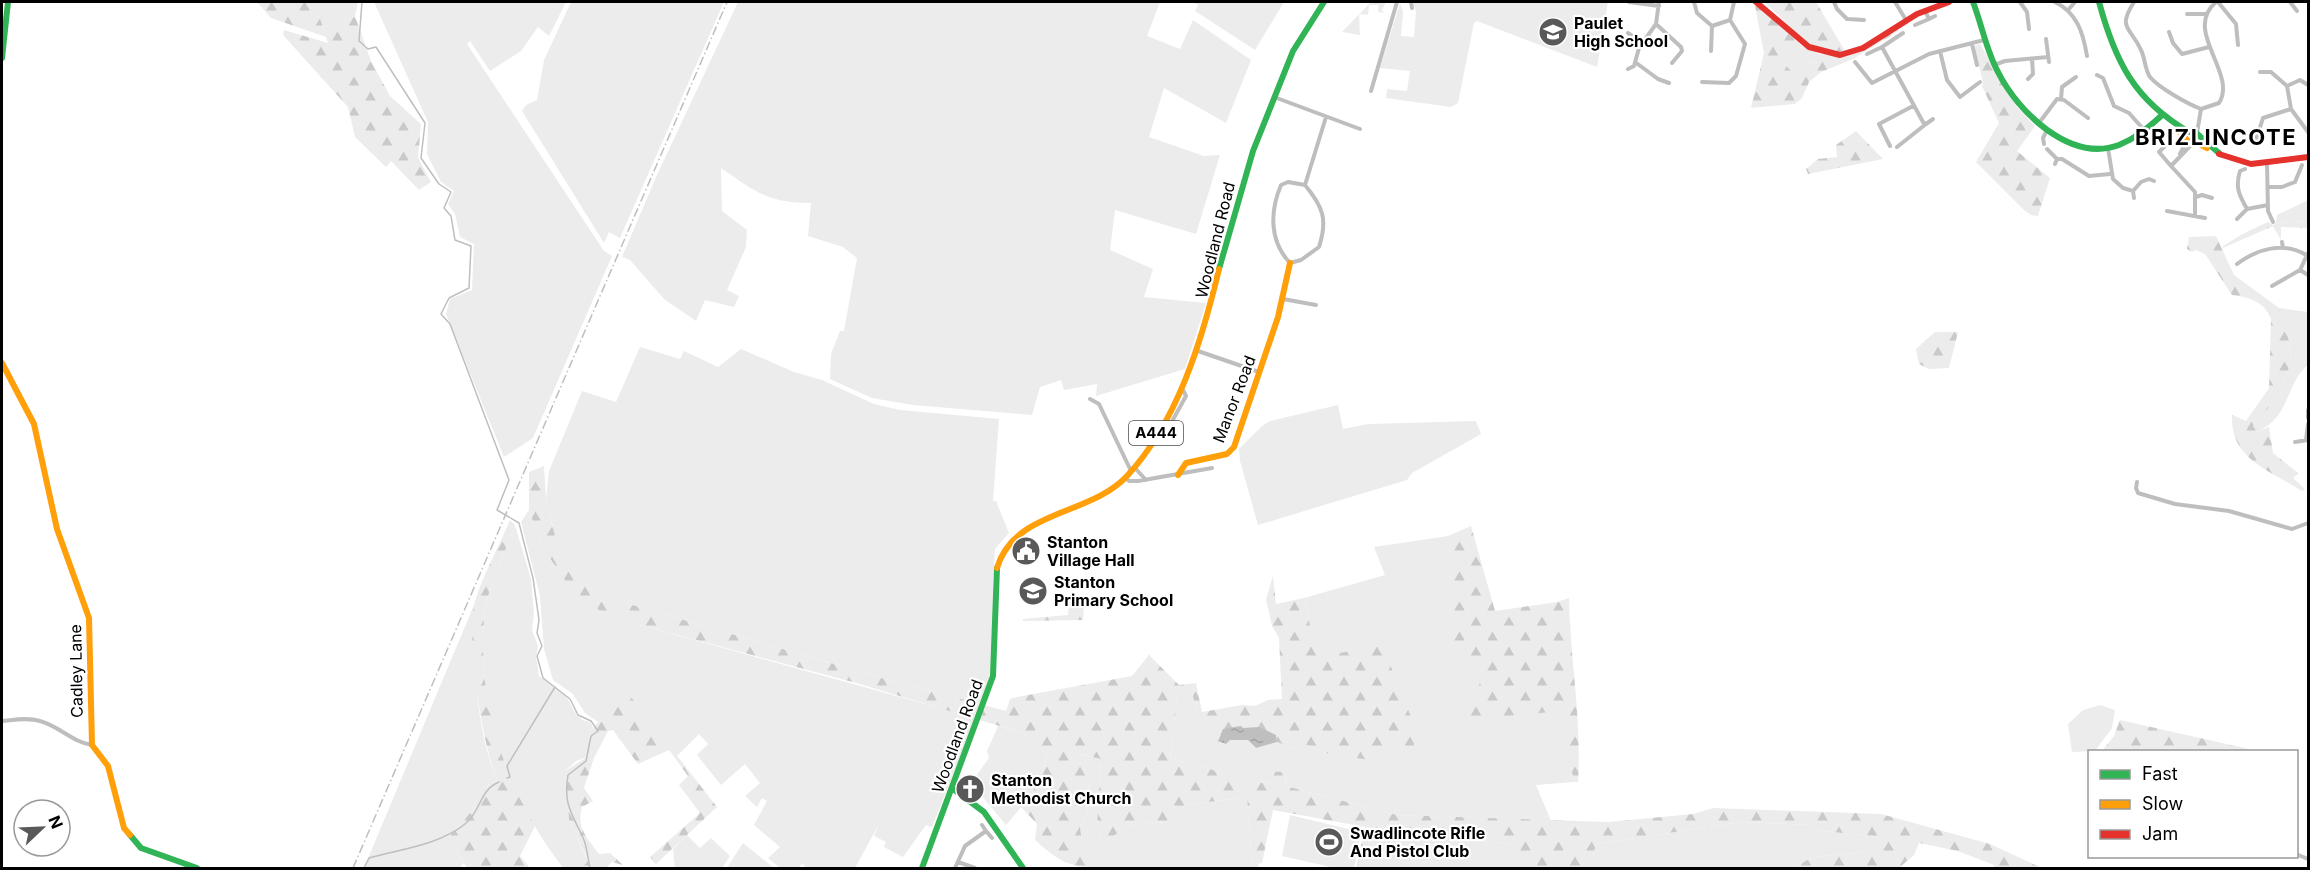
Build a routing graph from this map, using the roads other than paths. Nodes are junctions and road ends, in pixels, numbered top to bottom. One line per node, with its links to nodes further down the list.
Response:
1 (8, 2): 53 (main road)
2 (1324, 2): 72 (main road, A444)
3 (1397, 2): 71 (street)
4 (1411, 2): 22 (street)
5 (1694, 2): 35 (street)
6 (1734, 2): 31 (street)
7 (1756, 2): 32 (main road)
8 (1834, 2): 29 (street)
9 (1895, 2): 32 (street)
10 (1949, 2): 24 (main road)
11 (1973, 2): 43 (main road)
12 (2055, 2): 23 (street)
13 (2075, 2): 23 (street)
14 (2099, 2): 77 (main road)
15 (2217, 2): 27 (street); 46 (street)
16 (2290, 2): 25 (street)
17 (1629, 3): 20 (street)
18 (2019, 3): 36 (street)
19 (2133, 3): 21 (street); 75 (street)
20 (1659, 4): 33 (street)
21 (2138, 7)
22 (1412, 8)
23 (2069, 9): 52 (street)
24 (1925, 10): 30 (street); 32 (main road)
25 (2297, 10)
26 (2187, 14): 27 (street)
27 (2207, 14): 48 (street)
28 (1935, 16): 30 (street)
29 (1860, 19)
30 (1929, 19): 34 (street)
31 (1730, 20): 35 (street); 66 (street)
32 (1906, 20)
33 (1656, 24): 44 (street); 57 (street)
34 (1915, 25)
35 (1712, 26): 49 (street)
36 (2029, 30)
37 (2169, 32): 41 (street)
38 (1628, 33): 44 (street)
39 (1904, 33): 47 (street)
40 (2164, 37): 41 (street)
41 (2170, 38): 48 (street)
42 (2046, 39): 54 (street)
43 (1984, 40): 45 (street); 59 (main road)
44 (1642, 43): 55 (street)
45 (1972, 44): 50 (street); 58 (street)
46 (2238, 45)
47 (1882, 47): 51 (street); 61 (street)
48 (2209, 47): 75 (street)
49 (1711, 51)
50 (1940, 51): 61 (street); 67 (street)
51 (1867, 54)
52 (2087, 56)
53 (2, 58)
54 (2032, 59): 59 (street); 65 (street)
55 (1635, 62): 60 (street); 68 (street)
56 (1855, 62): 61 (street)
57 (1672, 63)
58 (1977, 64)
59 (1995, 65): 81 (main road)
60 (1628, 69)
61 (1897, 70): 74 (street)
62 (2260, 72): 70 (street)
63 (2097, 75): 85 (street)
64 (2076, 77): 73 (street)
65 (2028, 78)
66 (1702, 82)
67 (1980, 82)
68 (1670, 83)
69 (2308, 85): 70 (street)
70 (2287, 86): 76 (street)
71 (1371, 91)
72 (1274, 97): 78 (street); 127 (main road, Woodland Road / A444)
73 (2061, 99): 79 (street); 81 (street)
74 (1913, 106): 82 (street); 91 (street)
75 (2201, 109): 87 (street)
76 (2291, 109): 86 (street); 88 (street)
77 (2161, 116): 85 (main road); 87 (main road)
78 (1326, 117): 83 (street); 104 (street)
79 (2088, 118)
80 (1933, 119): 82 (street)
81 (2039, 123): 84 (main road)
82 (1926, 124): 92 (street)
83 (1360, 129)
84 (2047, 129): 89 (street); 93 (main road)
85 (2146, 132): 93 (main road)
86 (2308, 132)
87 (2192, 137): 97 (main road); 100 (street)
88 (2255, 143)
89 (2044, 144)
90 (2167, 144): 100 (street)
91 (1890, 146)
92 (1897, 147)
93 (2108, 148): 102 (street)
94 (2047, 149): 96 (street)
95 (2308, 156): 97 (main road)
96 (2057, 159): 98 (street); 102 (street)
97 (2267, 162): 105 (street)
98 (2055, 164)
99 (2302, 165): 105 (street)
100 (2171, 166): 107 (street)
101 (2246, 169): 111 (street)
102 (2110, 174): 106 (street)
103 (2154, 181): 106 (street)
104 (1305, 185): 120 (street); 120 (street)
105 (2270, 187): 110 (street)
106 (2133, 191): 108 (street)
107 (2196, 197): 109 (street); 113 (street)
108 (2134, 198)
109 (2212, 198)
110 (2268, 205): 111 (street); 116 (street)
111 (2247, 209): 115 (street)
112 (2167, 211): 113 (street)
113 (2195, 215): 114 (street)
114 (2205, 218)
115 (2237, 219)
116 (2273, 222)
117 (2282, 242): 118 (street)
118 (2283, 248): 119 (street); 121 (street)
119 (2307, 254): 122 (street)
120 (1290, 262): 125 (main road, Manor Road)
121 (2237, 264)
122 (2300, 270): 123 (street); 124 (street)
123 (2308, 275)
124 (2272, 286)
125 (1283, 299): 126 (street); 129 (main road, Manor Road)
126 (1316, 305)
127 (1198, 351): 129 (street); 137 (main road, Woodland Road / A444)
128 (2, 363): 144 (main road, Cadley Lane)
129 (1259, 372): 138 (main road, Manor Road)
130 (1090, 399): 137 (street)
131 (2308, 410): 132 (street)
132 (2308, 418)
133 (2308, 424): 134 (street)
134 (2307, 440): 135 (street)
135 (2295, 442)
136 (1212, 468): 138 (street)
137 (1133, 469): 139 (main road, Woodland Road / A444); 140 (street)
138 (1178, 475): 140 (street)
139 (1125, 478): 140 (street); 145 (main road, Woodland Road / A444)
140 (1147, 480)
141 (2138, 482): 142 (street)
142 (2308, 523)
143 (2, 721): 144 (street)
144 (92, 745): 150 (main road)
145 (952, 788): 151 (main road, Woodland Road / A444); 154 (main road)
146 (982, 825): 147 (street)
147 (986, 831): 148 (street); 149 (street)
148 (992, 838)
149 (958, 862): 152 (street); 153 (street)
150 (197, 868)
151 (922, 868)
152 (955, 868)
153 (975, 868)
154 (1023, 868)

